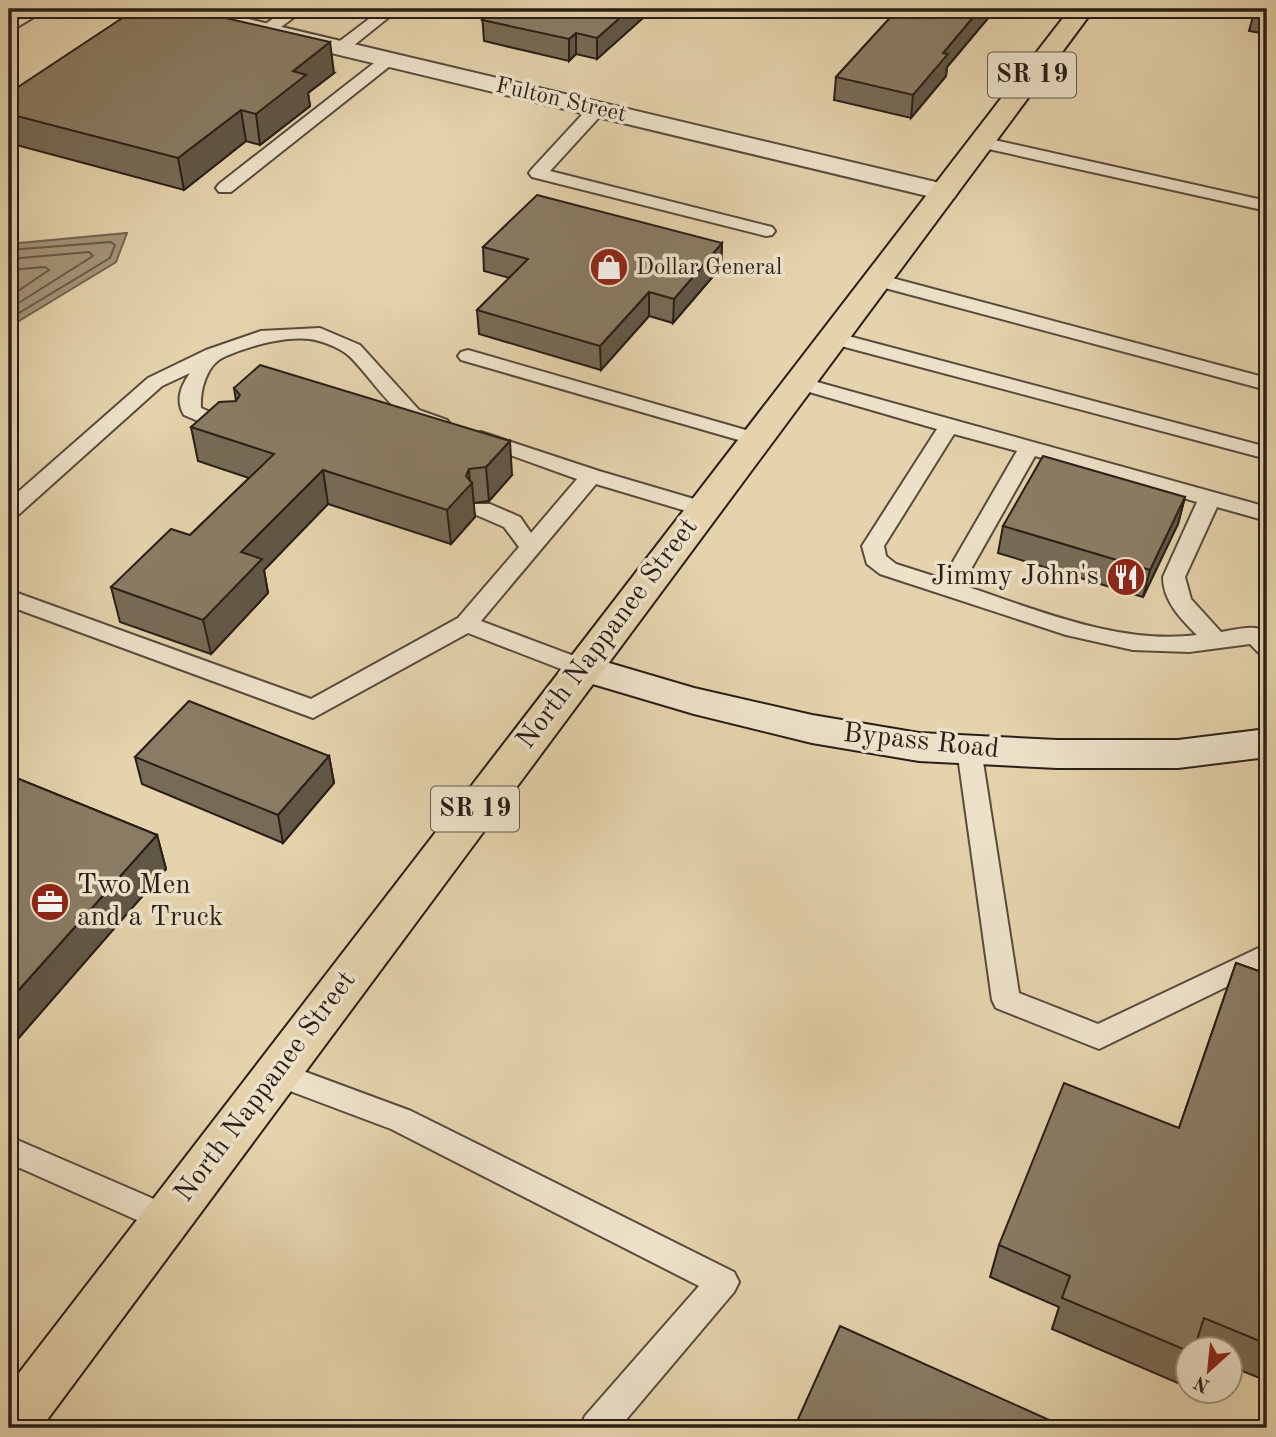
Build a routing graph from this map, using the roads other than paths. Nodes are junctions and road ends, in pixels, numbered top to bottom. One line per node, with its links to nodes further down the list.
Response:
1 (39, 9): 6 (lane)
2 (177, 9): 7 (street, Fulton Street)
3 (297, 9): 7 (lane)
4 (391, 9): 8 (lane)
5 (1082, 9): 11 (main road, North Nappanee Street / SR 19)
6 (9, 27)
7 (267, 30): 8 (street, Fulton Street)
8 (342, 47): 9 (street, Fulton Street)
9 (389, 59): 10 (street, Fulton Street); 12 (lane)
10 (597, 109): 13 (street, Fulton Street); 15 (lane)
11 (981, 142): 13 (main road, North Nappanee Street / SR 19); 14 (lane)
12 (225, 188)
13 (944, 192): 16 (main road, North Nappanee Street / SR 19)
14 (1267, 206)
15 (766, 231)
16 (877, 280): 17 (main road, North Nappanee Street / SR 19); 21 (lane)
17 (833, 338): 20 (main road, North Nappanee Street / SR 19); 26 (lane)
18 (214, 354): 23 (lane); 27 (lane); 31 (lane)
19 (468, 356): 24 (lane)
20 (799, 383): 22 (lane); 24 (main road, North Nappanee Street / SR 19)
21 (1267, 384)
22 (949, 426): 25 (lane); 34 (lane)
23 (233, 429)
24 (755, 439): 30 (main road, North Nappanee Street / SR 19)
25 (1029, 448): 28 (lane); 34 (lane)
26 (1267, 453)
27 (591, 476): 30 (lane); 33 (lane)
28 (1210, 498): 32 (lane); 38 (lane)
29 (482, 509): 33 (lane)
30 (703, 509): 39 (main road, North Nappanee Street / SR 19)
31 (9, 511)
32 (1267, 514)
33 (530, 547): 36 (lane)
34 (949, 588): 38 (lane)
35 (9, 598): 36 (lane)
36 (466, 624): 39 (lane)
37 (1264, 637): 38 (lane)
38 (1216, 640)
39 (582, 668): 41 (street, Bypass Road); 43 (main road, North Nappanee Street / SR 19)
40 (1267, 743): 41 (street, Bypass Road)
41 (969, 749): 42 (lane)
42 (1267, 955)
43 (276, 1073): 45 (main road, North Nappanee Street / SR 19); 47 (lane)
44 (9, 1159): 45 (lane)
45 (166, 1219): 46 (main road, North Nappanee Street / SR 19)
46 (9, 1428)
47 (597, 1428)

